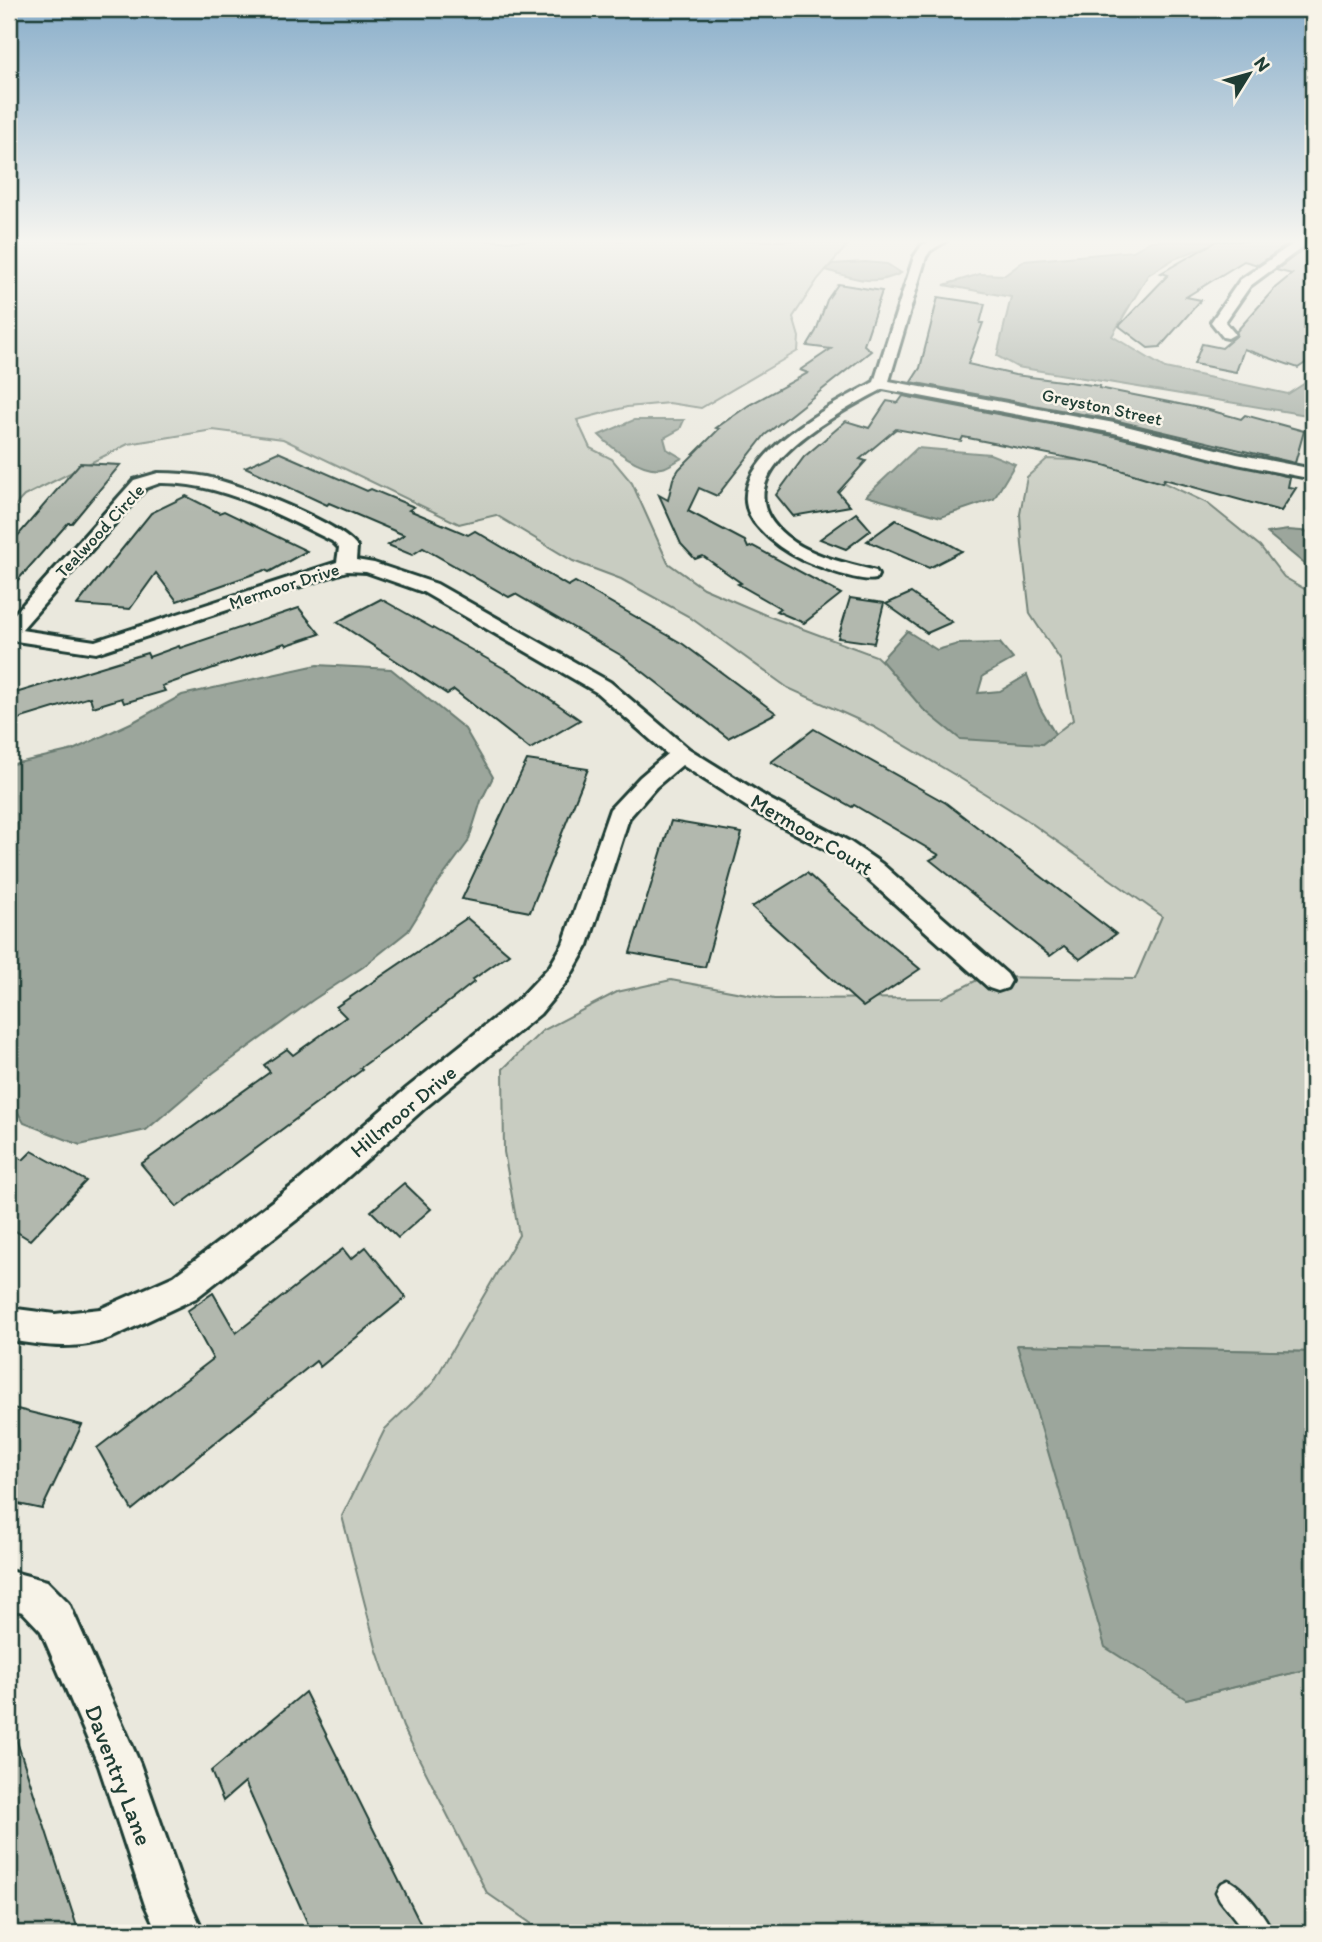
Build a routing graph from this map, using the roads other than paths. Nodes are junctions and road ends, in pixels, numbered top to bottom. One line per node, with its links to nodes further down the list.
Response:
1 (897, 332): 4 (street)
2 (1226, 332): 3 (street)
3 (1228, 334)
4 (881, 384): 5 (street, Greyston Street); 7 (street)
5 (1313, 474)
6 (346, 565): 8 (street, Mermoor Drive); 8 (street, Tealwood Circle); 9 (street, Mermoor Drive)
7 (869, 575)
8 (9, 633)
9 (681, 754): 10 (street, Mermoor Court); 11 (street, Hillmoor Drive)
10 (998, 981)
11 (9, 1324)
12 (9, 1590): 13 (street)
13 (55, 1617): 15 (street, Daventry Lane)
14 (1228, 1892): 16 (lane)
15 (182, 1933)
16 (1261, 1933)

